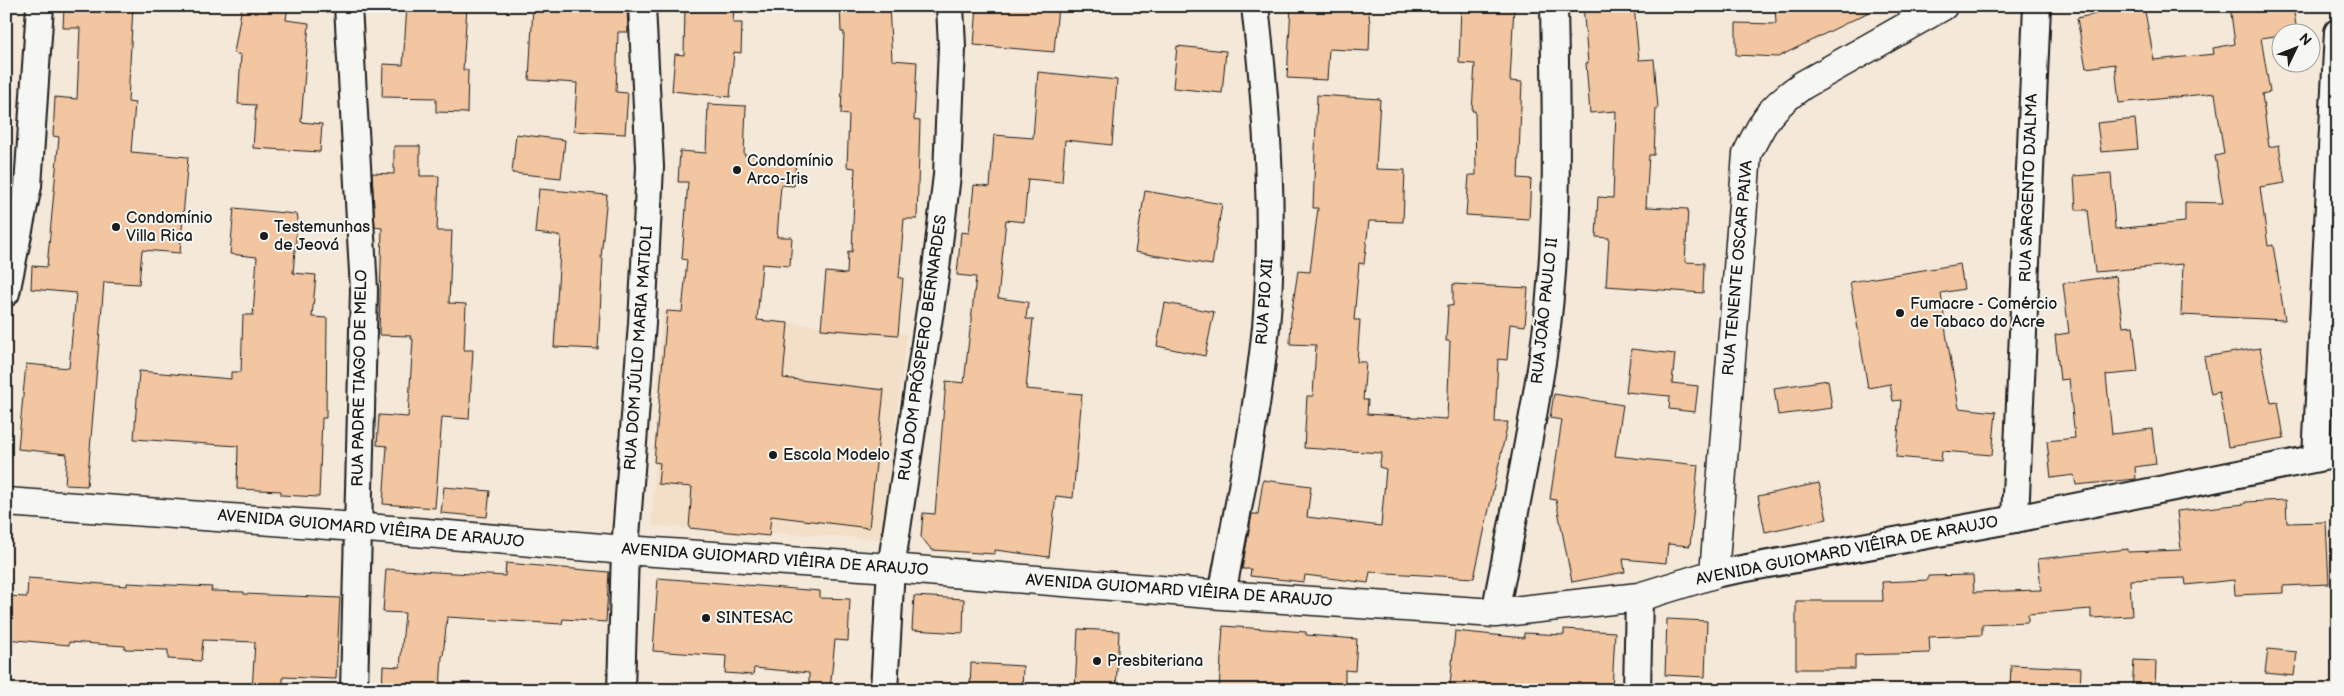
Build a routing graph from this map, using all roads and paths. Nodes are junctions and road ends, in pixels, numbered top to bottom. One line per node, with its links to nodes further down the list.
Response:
1 (40, 6): 10 (street)
2 (348, 6): 14 (street, RUA PADRE TIAGO DE MELO)
3 (642, 6): 15 (street, RUA DOM JÚLIO MARIA MATIOLI)
4 (950, 6): 16 (street, RUA DOM PRÓSPERO BERNARDES)
5 (1254, 6): 18 (street, RUA PIO XII)
6 (1554, 6): 20 (street, RUA JOÃO PAULO II)
7 (1943, 6): 17 (street, RUA TENENTE OSCAR PAIVA)
8 (2037, 6): 13 (street, RUA SARGENTO DJALMA)
9 (2338, 32): 11 (street)
10 (6, 293)
11 (2327, 456): 13 (street, AVENIDA GUIOMARD VIÊIRA DE ARAUJO)
12 (6, 502): 14 (street, AVENIDA GUIOMARD VIÊIRA DE ARAUJO)
13 (2016, 519): 17 (street, AVENIDA GUIOMARD VIÊIRA DE ARAUJO)
14 (356, 527): 15 (street, AVENIDA GUIOMARD VIÊIRA DE ARAUJO); 21 (street, RUA PADRE TIAGO DE MELO)
15 (625, 550): 16 (street, AVENIDA GUIOMARD VIÊIRA DE ARAUJO); 22 (street, RUA DOM JÚLIO MARIA MATIOLI)
16 (891, 568): 18 (street, AVENIDA GUIOMARD VIÊIRA DE ARAUJO); 23 (street, RUA DOM PRÓSPERO BERNARDES)
17 (1714, 574): 19 (street, AVENIDA GUIOMARD VIÊIRA DE ARAUJO)
18 (1222, 595): 20 (street, AVENIDA GUIOMARD VIÊIRA DE ARAUJO)
19 (1639, 597): 20 (street, AVENIDA GUIOMARD VIÊIRA DE ARAUJO); 24 (street)
20 (1495, 613)
21 (354, 690)
22 (621, 690)
23 (884, 690)
24 (1637, 690)

